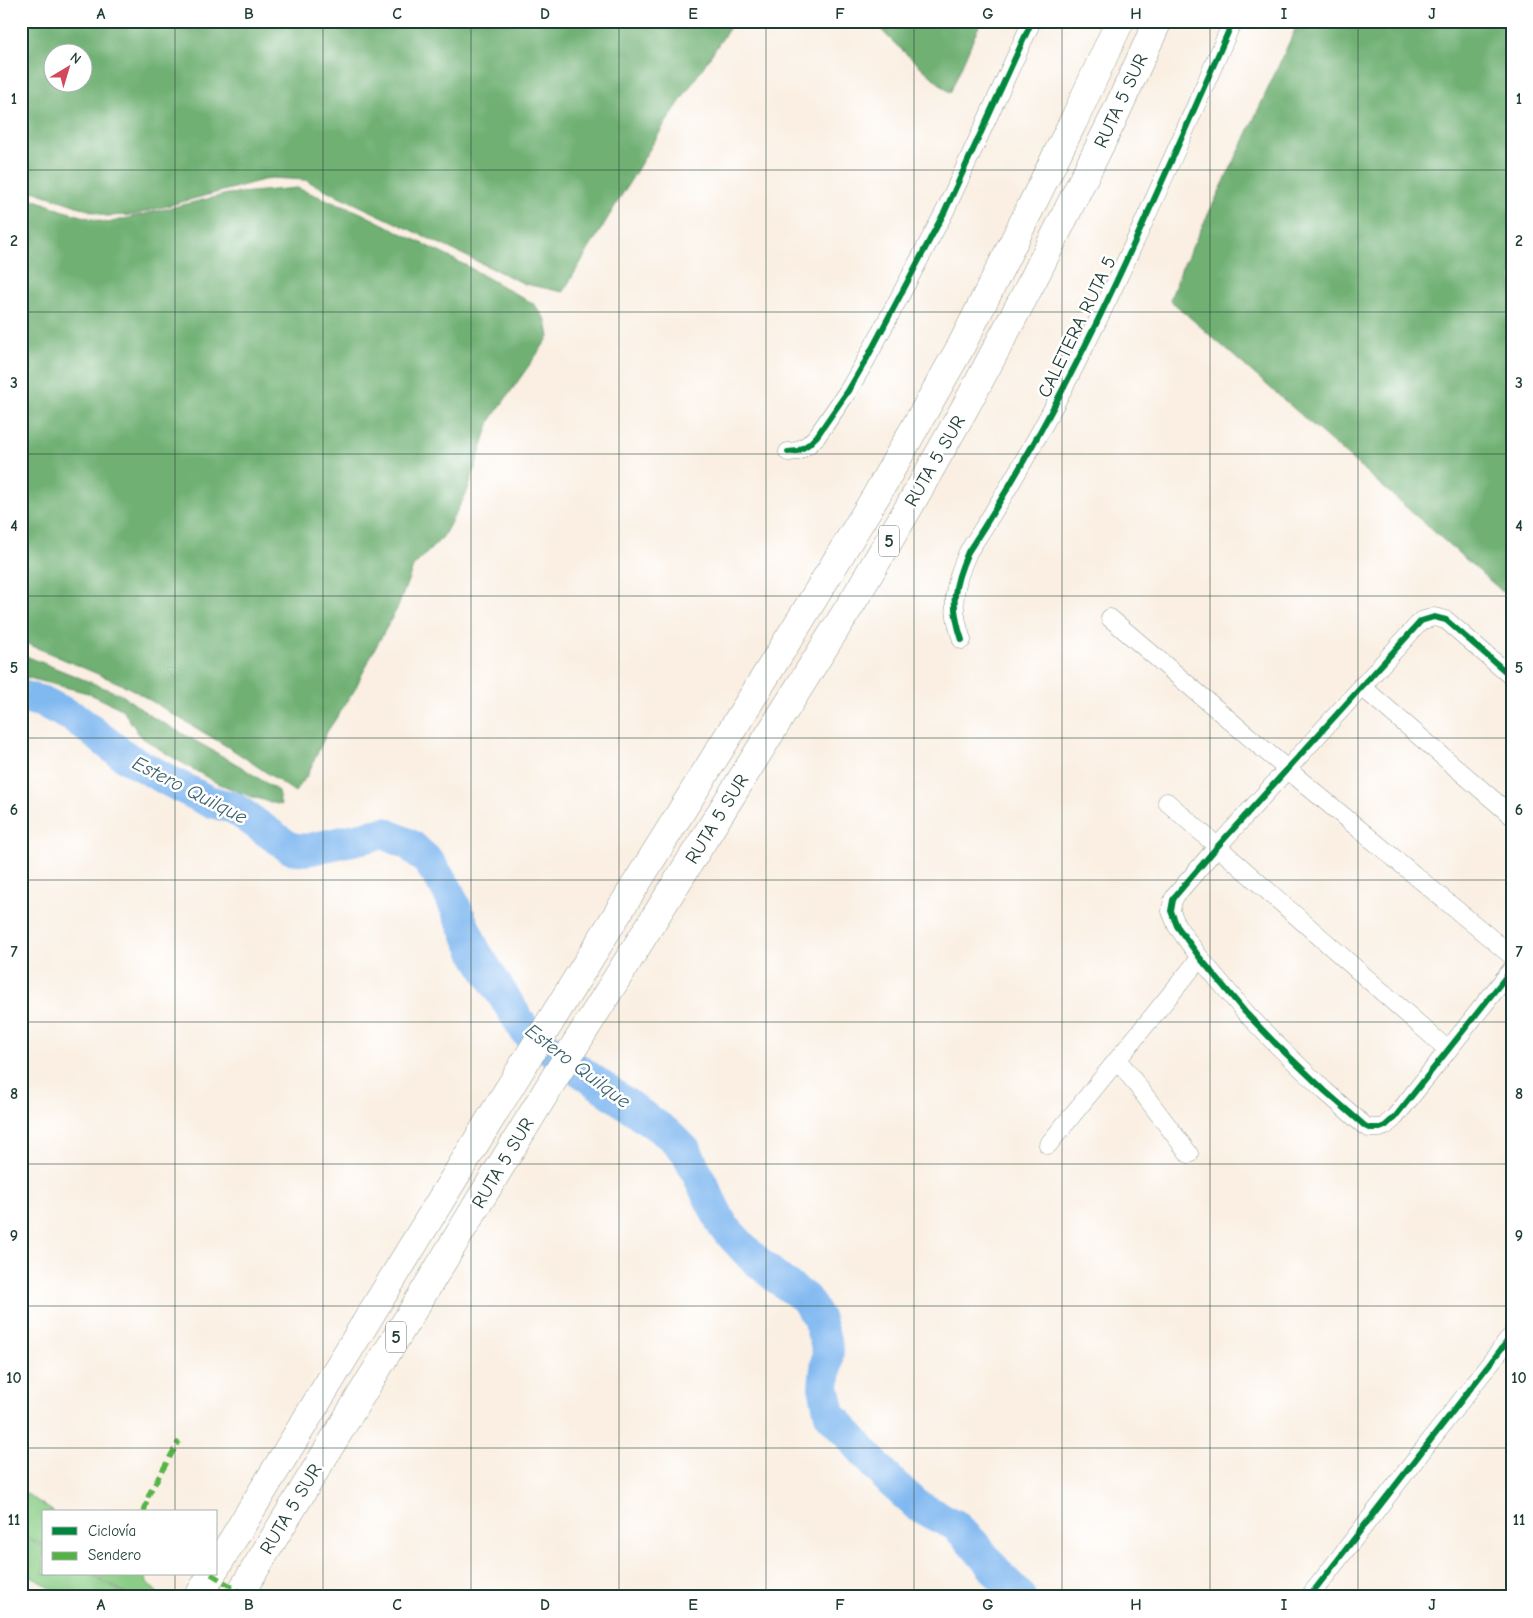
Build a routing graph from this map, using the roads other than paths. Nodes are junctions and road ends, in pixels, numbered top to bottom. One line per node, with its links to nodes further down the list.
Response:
1 (1032, 21): 5 (street)
2 (1120, 21): 22 (highway, RUTA 5 SUR / 5)
3 (1158, 21): 25 (highway, RUTA 5 SUR / 5)
4 (1232, 21): 7 (street, CALETERA RUTA 5)
5 (788, 452)
6 (1110, 618): 10 (street)
7 (962, 640)
8 (1512, 677): 9 (street)
9 (1361, 686): 10 (street); 12 (street)
10 (1288, 770): 13 (street); 14 (street)
11 (1166, 802): 13 (street)
12 (1512, 816)
13 (1218, 847): 15 (street); 17 (street)
14 (1512, 956)
15 (1200, 958): 17 (street); 18 (street)
16 (1512, 969): 17 (street)
17 (1448, 1050)
18 (1118, 1060): 19 (street); 20 (street)
19 (1048, 1145)
20 (1189, 1154)
21 (1512, 1335): 26 (street)
22 (218, 1564)
23 (211, 1576): 24 (highway)
24 (198, 1597)
25 (238, 1597)
26 (1310, 1597)

